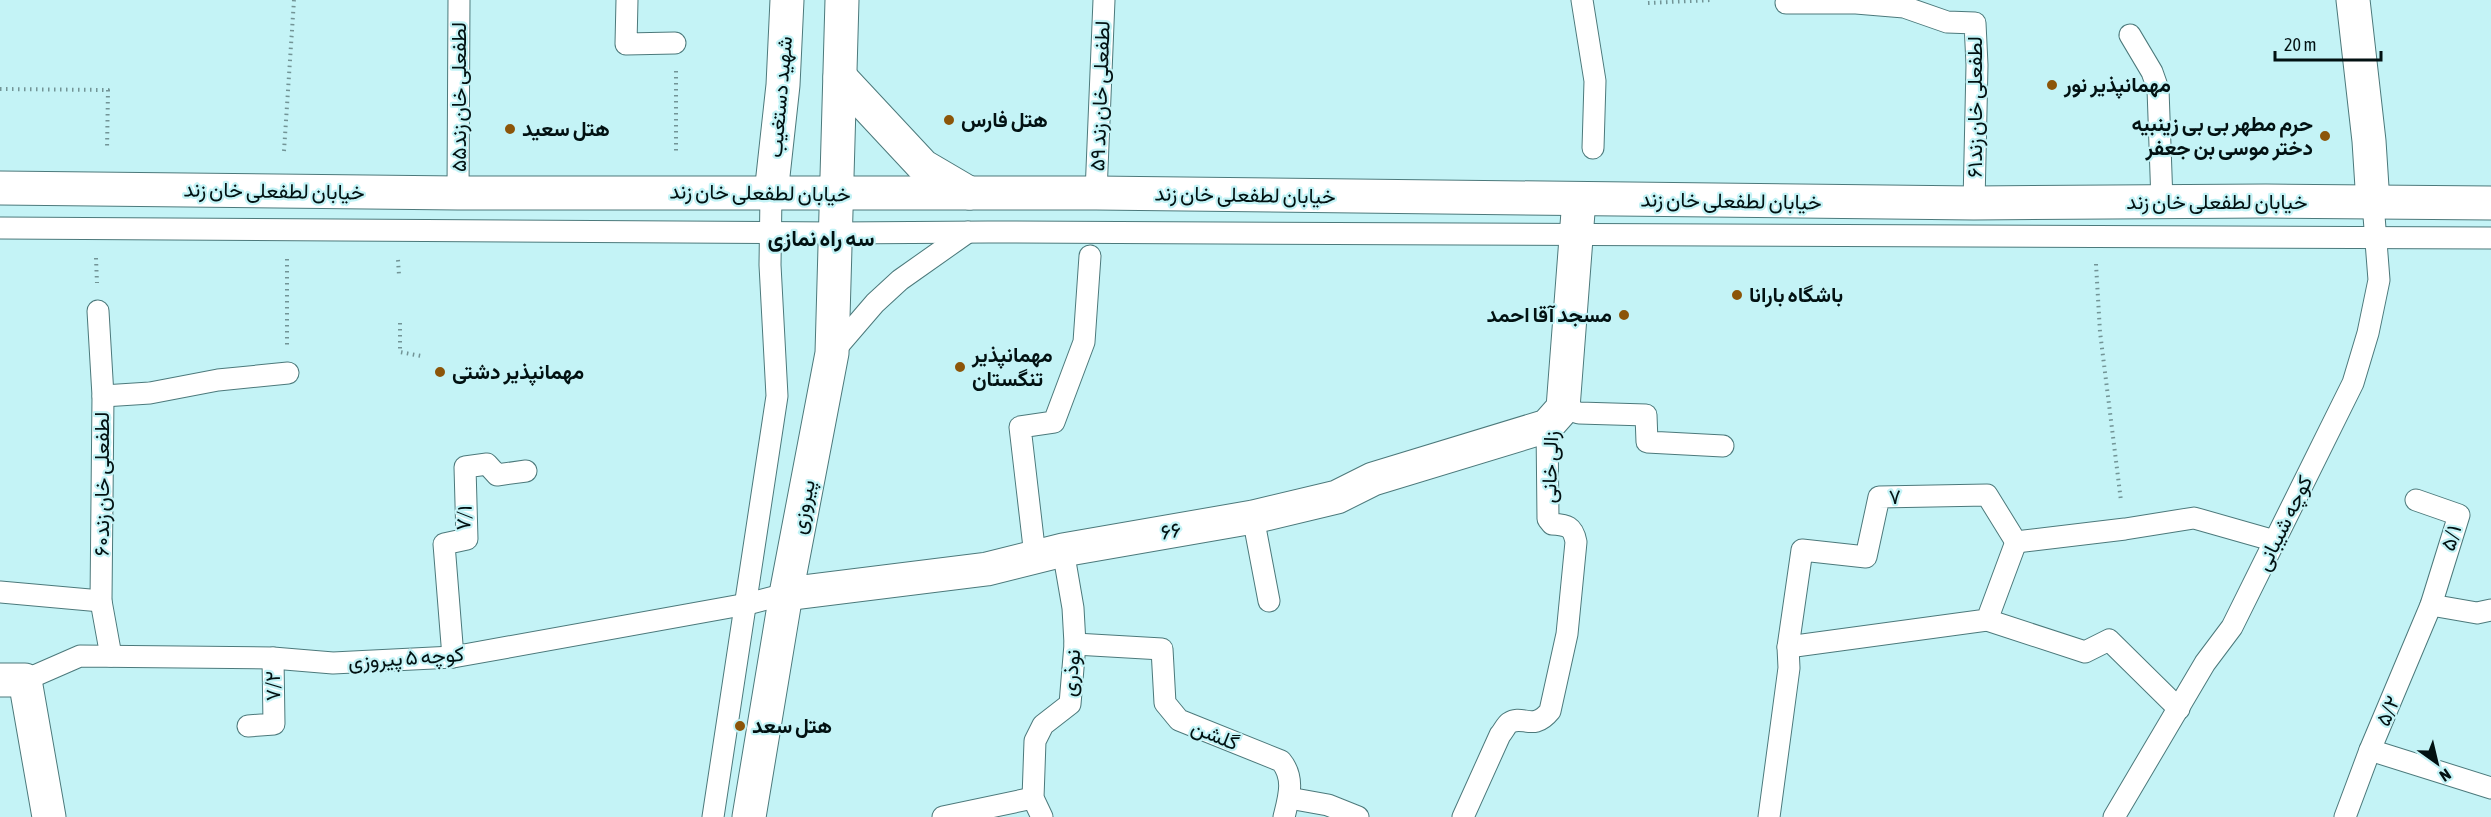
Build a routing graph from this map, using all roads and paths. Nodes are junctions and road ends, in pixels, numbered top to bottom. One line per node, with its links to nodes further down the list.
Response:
1 (294, 0): 18 (path)
2 (459, 0): 21 (lane, لطفعلی خان زند۵۵)
3 (627, 0): 13 (lane)
4 (787, 0): 23 (street, شهید دستغیب)
5 (842, 0): 14 (street)
6 (1104, 0): 22 (lane, لطفعلی خان زند ۵۹)
7 (1582, 0): 16 (lane)
8 (1712, 0): 10 (path)
9 (2353, 0): 28 (street)
10 (1648, 3)
11 (1786, 3): 29 (lane, لطفعلی خان زند۶۱)
12 (2130, 35): 27 (lane)
13 (675, 43): 19 (path)
14 (840, 77): 24 (street); 25 (street)
15 (0, 89): 17 (path)
16 (1593, 148)
17 (107, 150)
18 (284, 151)
19 (676, 154)
20 (0, 188): 21 (street, خیابان لطفعلی خان زند)
21 (458, 193): 23 (street, خیابان لطفعلی خان زند)
22 (1096, 193): 25 (street, خیابان لطفعلی خان زند); 26 (street, خیابان لطفعلی خان زند)
23 (771, 194): 24 (street, خیابان لطفعلی خان زند); 33 (lane)
24 (836, 194): 25 (street, خیابان لطفعلی خان زند); 34 (street, پیروزی)
25 (971, 194)
26 (1579, 199): 29 (street, خیابان لطفعلی خان زند); 35 (street, زالی خانی)
27 (2162, 202): 28 (street, خیابان لطفعلی خان زند); 29 (street, خیابان لطفعلی خان زند)
28 (2373, 202): 30 (street, خیابان لطفعلی خان زند); 37 (lane, کوچه شیبانی)
29 (1974, 203)
30 (2491, 203)
31 (0, 228): 33 (lane)
32 (968, 232): 34 (lane); 35 (lane); 45 (lane)
33 (770, 233): 34 (lane); 62 (lane)
34 (835, 233): 45 (street, پیروزی)
35 (1576, 236): 37 (lane); 49 (street, زالی خانی)
36 (2491, 238): 37 (lane)
37 (2375, 239): 55 (lane, کوچه شیبانی)
38 (1090, 256): 57 (lane, نوذری)
39 (287, 259): 47 (path)
40 (398, 260): 42 (path)
41 (2095, 261): 54 (path)
42 (399, 275)
43 (98, 311): 48 (lane, لطفعلی خان زند۶۰)
44 (400, 323): 46 (path)
45 (832, 353): 59 (street, پیروزی)
46 (421, 356)
47 (288, 374): 48 (lane)
48 (103, 396): 60 (lane, لطفعلی خان زند۶۰)
49 (1555, 417): 50 (lane); 53 (street, ۶۶); 83 (lane, زالی خانی)
50 (1723, 446)
51 (526, 471): 69 (lane, ۷/۱)
52 (2416, 500): 63 (lane, ۵/۱)
53 (1252, 517): 57 (street, ۶۶); 61 (lane)
54 (2125, 529): 55 (lane); 56 (lane)
55 (2275, 541): 72 (lane, کوچه شیبانی)
56 (2016, 542): 65 (lane); 67 (lane, ۷)
57 (1049, 553): 59 (street, ۶۶); 66 (lane, نوذری)
58 (0, 592): 60 (lane)
59 (786, 594): 62 (lane, کوچه ۵ پیروزی); 80 (street, پیروزی)
60 (101, 601): 68 (lane, لطفعلی خان زند۶۰)
61 (1269, 601)
62 (747, 604): 69 (lane, کوچه ۵ پیروزی); 79 (lane)
63 (2431, 605): 64 (lane); 74 (lane, ۵/۲)
64 (2491, 610)
65 (1987, 620): 67 (lane); 72 (lane)
66 (1075, 644): 76 (lane, گلشن); 77 (lane, نوذری)
67 (1788, 647): 84 (lane, ۷)
68 (111, 656): 70 (lane, کوچه ۵ پیروزی); 71 (lane, کوچه ۵ پیروزی)
69 (453, 657): 70 (lane, کوچه ۵ پیروزی)
70 (273, 658): 73 (lane, ۷/۲)
71 (13, 680): 78 (street)
72 (2179, 709): 85 (lane, کوچه شیبانی)
73 (248, 726)
74 (2370, 750): 75 (lane); 86 (lane, ۵/۲)
75 (2491, 788)
76 (1287, 807): 82 (lane)
77 (1038, 808): 81 (lane)
78 (49, 817)
79 (713, 817)
80 (749, 817)
81 (943, 817)
82 (1358, 817)
83 (1463, 817)
84 (1769, 817)
85 (2114, 817)
86 (2345, 817)

